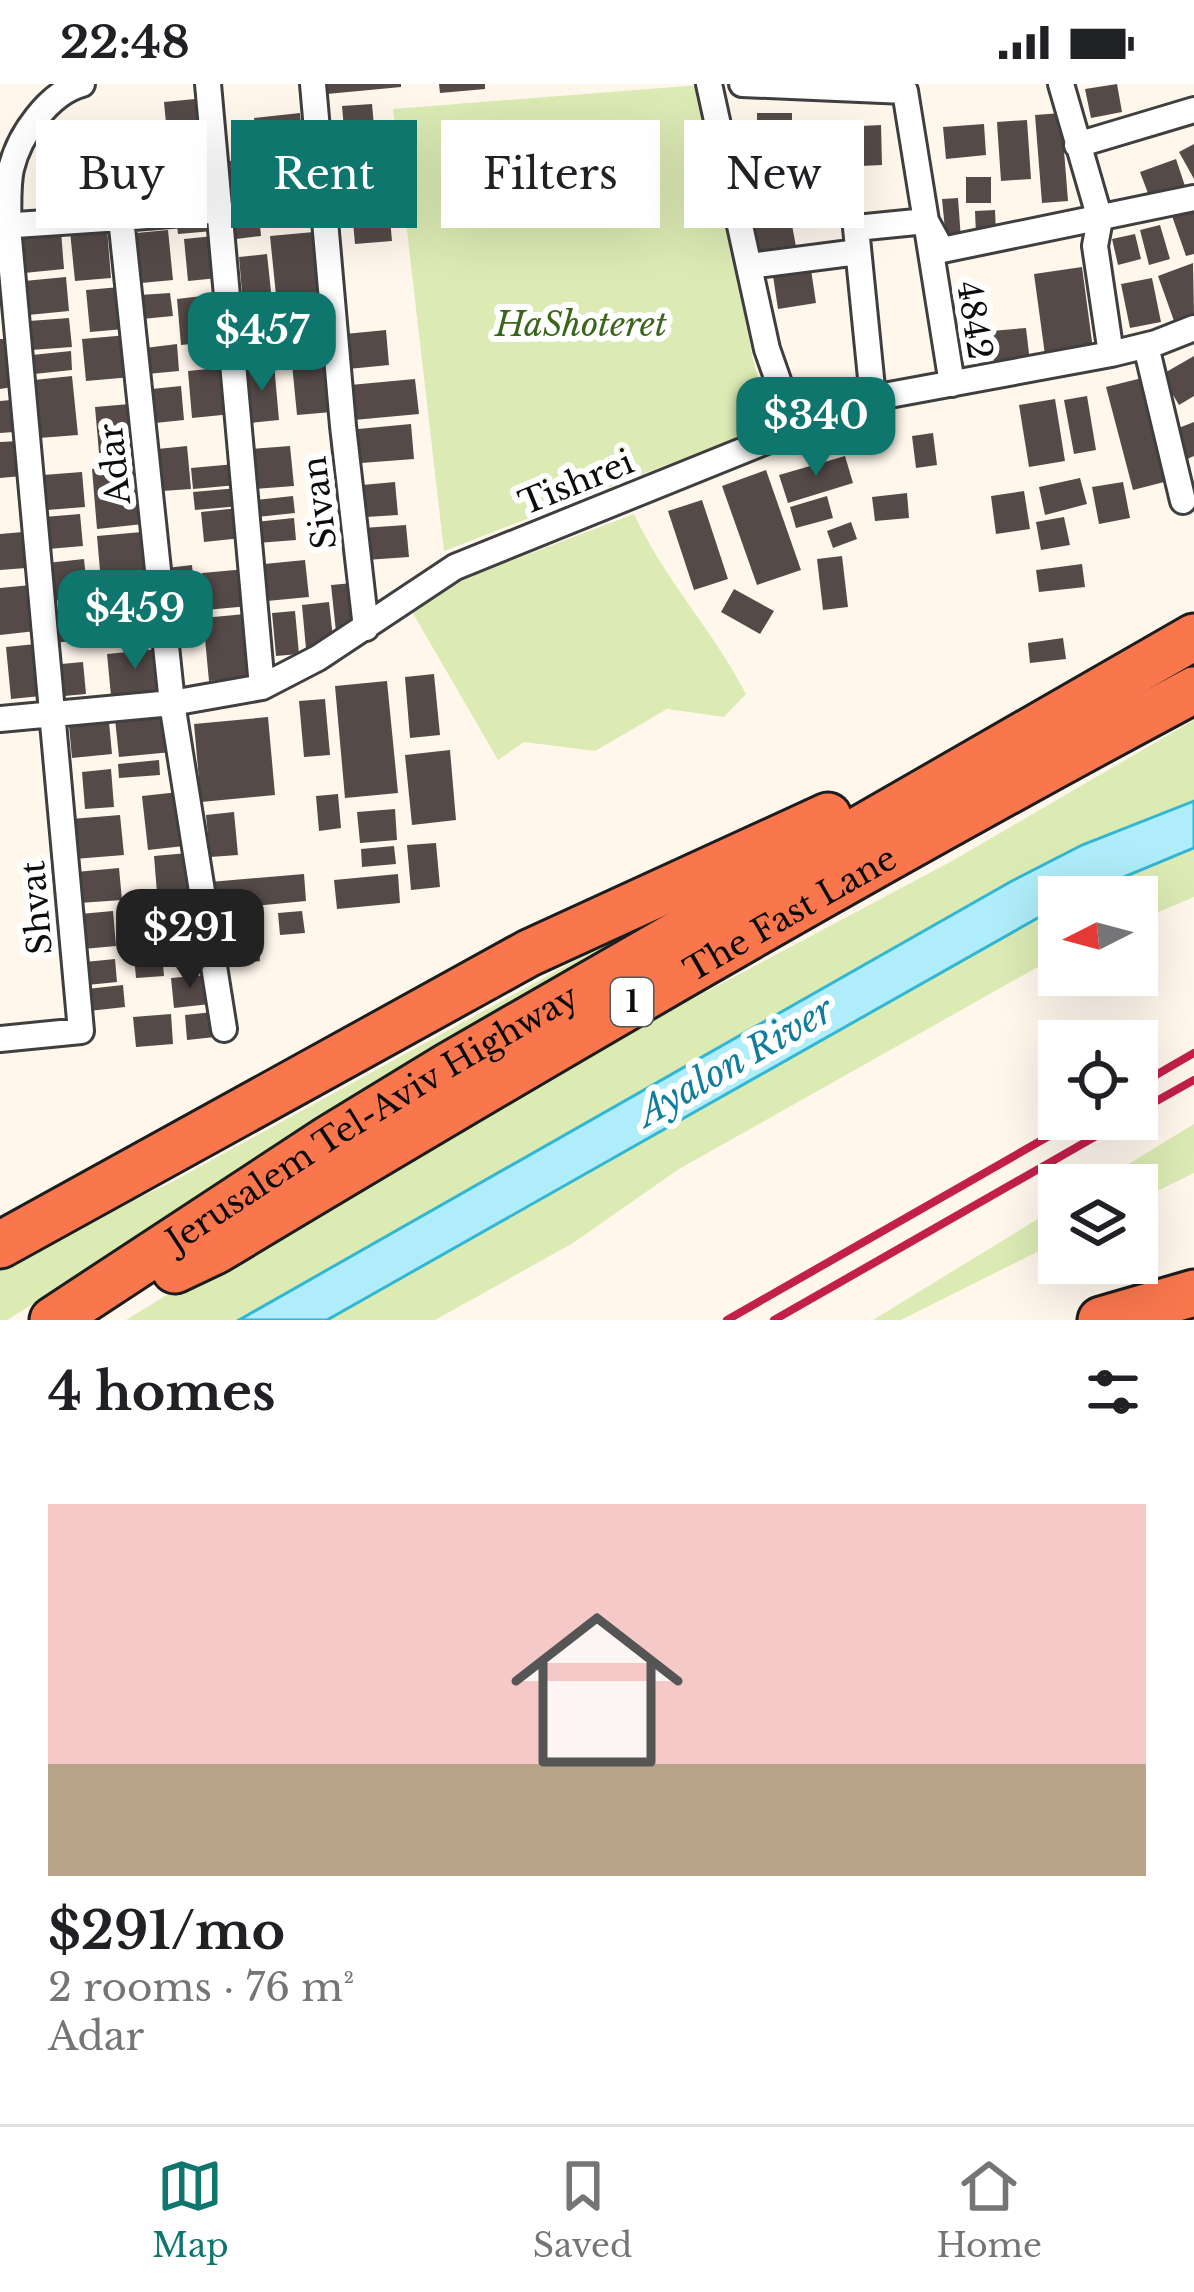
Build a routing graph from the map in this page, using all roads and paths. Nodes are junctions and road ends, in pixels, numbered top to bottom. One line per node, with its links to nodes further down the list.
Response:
1 (82, 84): 15 (street, Shvat)
2 (208, 84): 10 (street)
3 (313, 84): 26 (street, Sivan)
4 (709, 84): 18 (street)
5 (742, 84): 13 (street, 4842)
6 (1061, 84): 8 (street)
7 (1194, 110): 8 (street)
8 (1077, 145): 12 (street)
9 (1194, 198): 12 (street)
10 (221, 210): 11 (street); 28 (street)
11 (207, 211)
12 (1100, 219): 13 (street); 21 (street)
13 (926, 221): 17 (street); 22 (street, 4842)
14 (36, 225): 15 (street)
15 (4, 227): 32 (street, Shvat)
16 (122, 228): 31 (street, Adar)
17 (858, 252): 18 (street); 23 (street)
18 (750, 266): 24 (street)
19 (1194, 328): 20 (street, Tishrei)
20 (1146, 346): 21 (street, Tishrei); 25 (street)
21 (1112, 354): 22 (street, Tishrei)
22 (952, 384): 23 (street, Tishrei)
23 (874, 398): 24 (street, Tishrei)
24 (795, 429): 26 (street, Tishrei)
25 (1183, 501)
26 (366, 628): 28 (street, Tishrei)
27 (1194, 637): 30 (highway, Jerusalem Tel-Aviv Highway / 1)
28 (262, 687): 31 (street, Tishrei)
29 (1194, 690): 39 (highway, The Fast Lane / 1)
30 (1076, 702): 36 (highway); 38 (highway, Jerusalem Tel-Aviv Highway / 1)
31 (172, 703): 32 (street, Tishrei); 34 (street, Adar)
32 (51, 712): 33 (street, Tishrei); 35 (street, Shvat)
33 (0, 719)
34 (224, 1028)
35 (0, 1040)
36 (0, 1245)
37 (1194, 1293): 40 (highway)
38 (53, 1320)
39 (74, 1320)
40 (1101, 1320)

